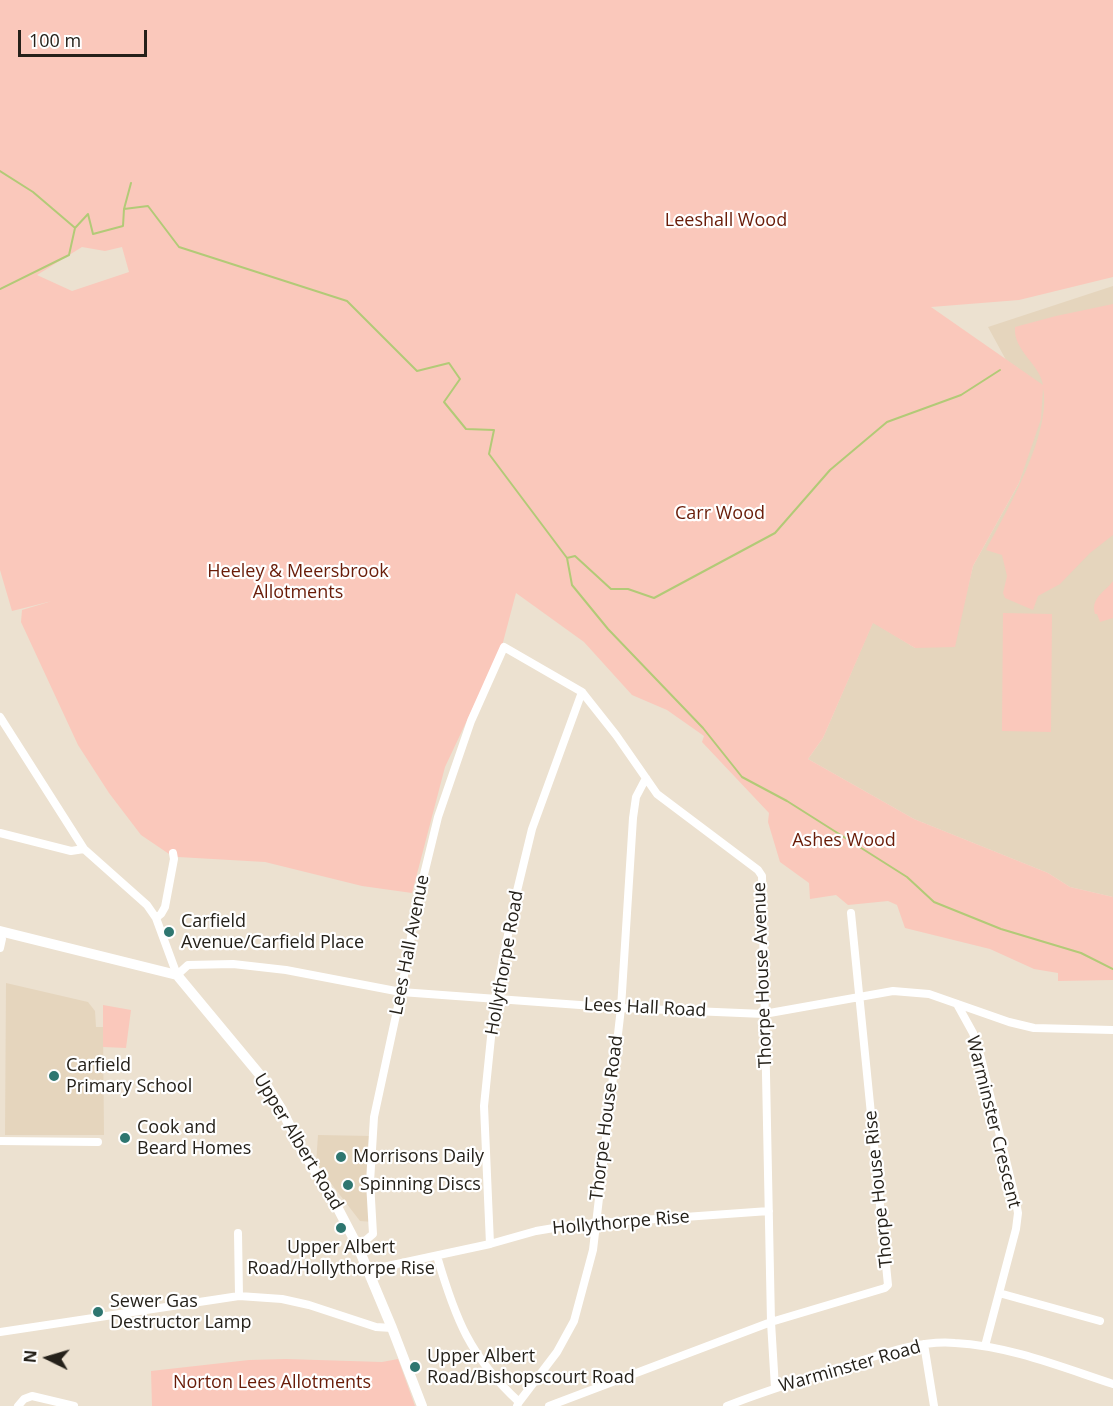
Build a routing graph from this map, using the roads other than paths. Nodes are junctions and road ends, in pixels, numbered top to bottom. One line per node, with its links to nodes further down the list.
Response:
1 (504, 647): 2 (street, Thorpe House Avenue); 15 (street, Lees Hall Avenue)
2 (582, 692): 6 (street, Thorpe House Avenue); 17 (street, Hollythorpe Road)
3 (0, 717): 4 (street)
4 (11, 733): 5 (street); 8 (street)
5 (0, 735)
6 (646, 778): 19 (street, Thorpe House Road); 20 (street, Thorpe House Avenue)
7 (0, 833): 8 (street)
8 (84, 849): 11 (street)
9 (173, 853): 11 (street)
10 (851, 913): 16 (street, Thorpe House Rise)
11 (156, 918): 14 (street)
12 (0, 932): 13 (street); 14 (street)
13 (0, 948)
14 (177, 975): 15 (street, Lees Hall Road); 28 (street, Upper Albert Road)
15 (401, 992): 17 (street, Lees Hall Road); 28 (street, Lees Hall Avenue)
16 (860, 997): 18 (street, Lees Hall Road); 20 (street, Lees Hall Road); 34 (street, Thorpe House Rise)
17 (495, 998): 19 (street, Lees Hall Road); 27 (street, Hollythorpe Road)
18 (957, 1004): 21 (street, Lees Hall Road); 31 (street, Warminster Crescent)
19 (621, 1008): 20 (street, Lees Hall Road); 25 (street, Thorpe House Road)
20 (764, 1014): 24 (street, Thorpe House Avenue)
21 (1113, 1030)
22 (0, 1141): 23 (street)
23 (98, 1142)
24 (769, 1211): 25 (street, Hollythorpe Rise); 34 (street, Thorpe House Avenue)
25 (594, 1225): 27 (street, Hollythorpe Rise); 41 (street, Thorpe House Road)
26 (238, 1233): 32 (street)
27 (489, 1244): 29 (street, Hollythorpe Rise)
28 (358, 1247): 30 (street, Upper Albert Road)
29 (437, 1256): 30 (street, Hollythorpe Rise); 41 (street)
30 (369, 1270): 35 (street, Upper Albert Road)
31 (999, 1293): 33 (street); 38 (street, Warminster Crescent)
32 (239, 1296): 35 (street); 36 (street)
33 (1100, 1321)
34 (771, 1322): 40 (street, Thorpe House Avenue); 45 (street, Thorpe House Rise)
35 (392, 1328): 44 (street, Upper Albert Road)
36 (0, 1332)
37 (924, 1344): 38 (street, Warminster Road); 40 (street, Warminster Road); 47 (street)
38 (985, 1346): 39 (street, Warminster Road)
39 (1113, 1384)
40 (775, 1388): 46 (street, Warminster Road)
41 (518, 1404)
42 (18, 1406): 43 (street)
43 (74, 1406)
44 (422, 1406)
45 (549, 1406)
46 (728, 1406)
47 (934, 1406)

